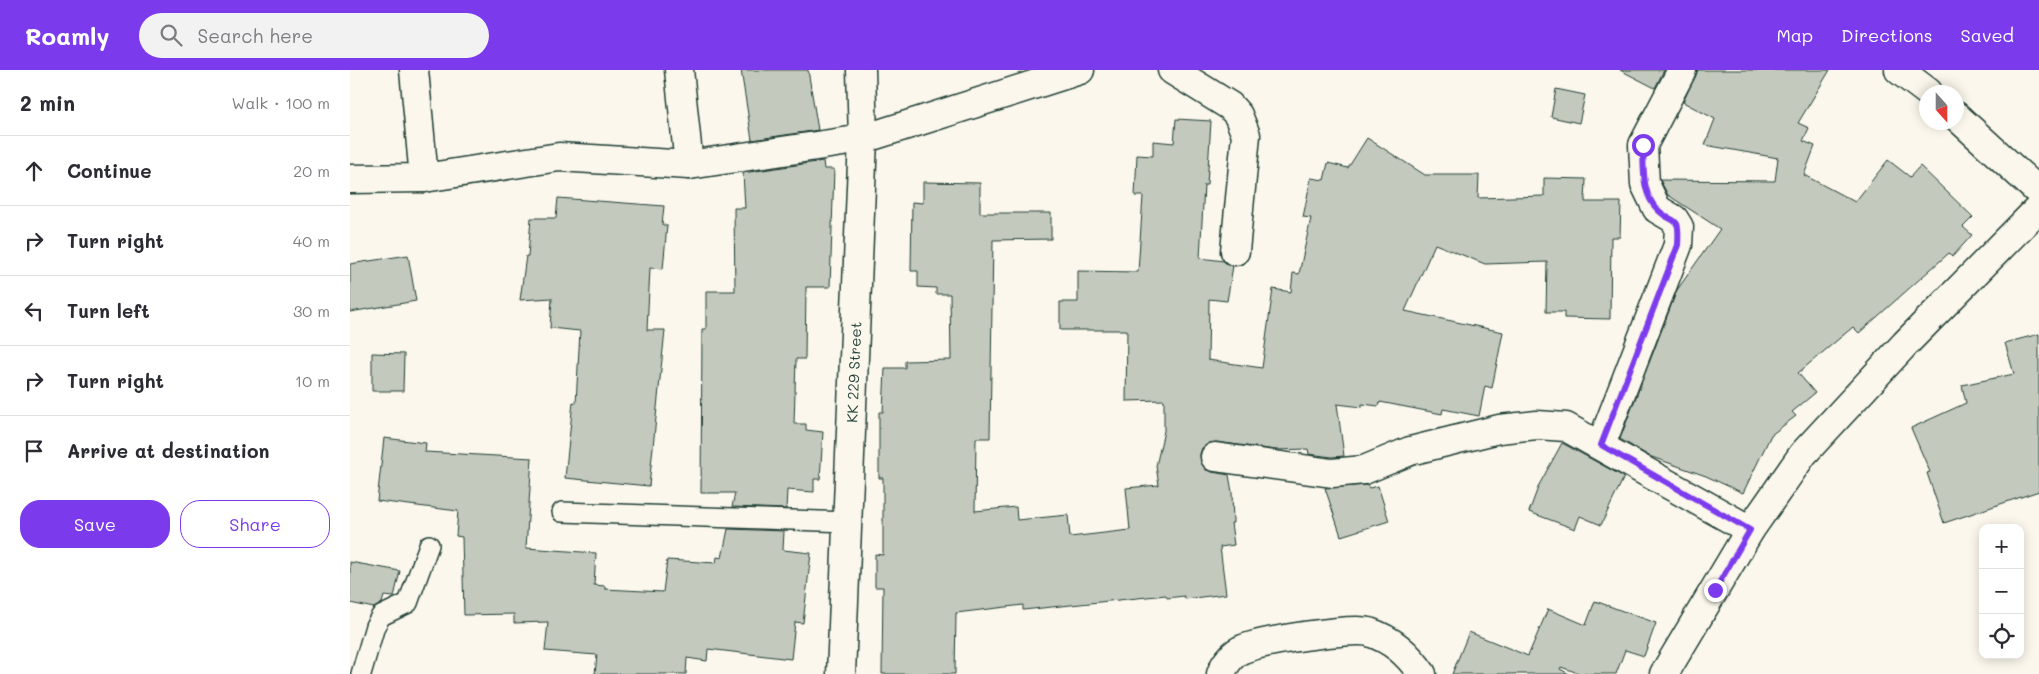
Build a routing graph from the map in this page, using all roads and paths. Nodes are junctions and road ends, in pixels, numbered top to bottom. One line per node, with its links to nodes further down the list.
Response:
1 (414, 70): 13 (street)
2 (679, 70): 12 (street)
3 (861, 70): 11 (street, KK 229 Street)
4 (1080, 70): 8 (street)
5 (1172, 70): 17 (street)
6 (1682, 70): 18 (street)
7 (1899, 70): 9 (street)
8 (1008, 82): 11 (street)
9 (1919, 85)
10 (1964, 123): 15 (street)
11 (863, 139): 12 (street); 21 (street, KK 229 Street)
12 (689, 165): 13 (street)
13 (424, 178): 14 (street)
14 (350, 180)
15 (2039, 192)
16 (2039, 208): 22 (street)
17 (1235, 251)
18 (1601, 445): 19 (street); 22 (street)
19 (1215, 457)
20 (562, 512): 21 (lane)
21 (848, 522): 25 (street, KK 229 Street)
22 (1750, 530): 28 (street)
23 (429, 545): 24 (lane)
24 (360, 674)
25 (842, 674)
26 (1221, 674): 27 (street)
27 (1422, 674)
28 (1664, 674)

